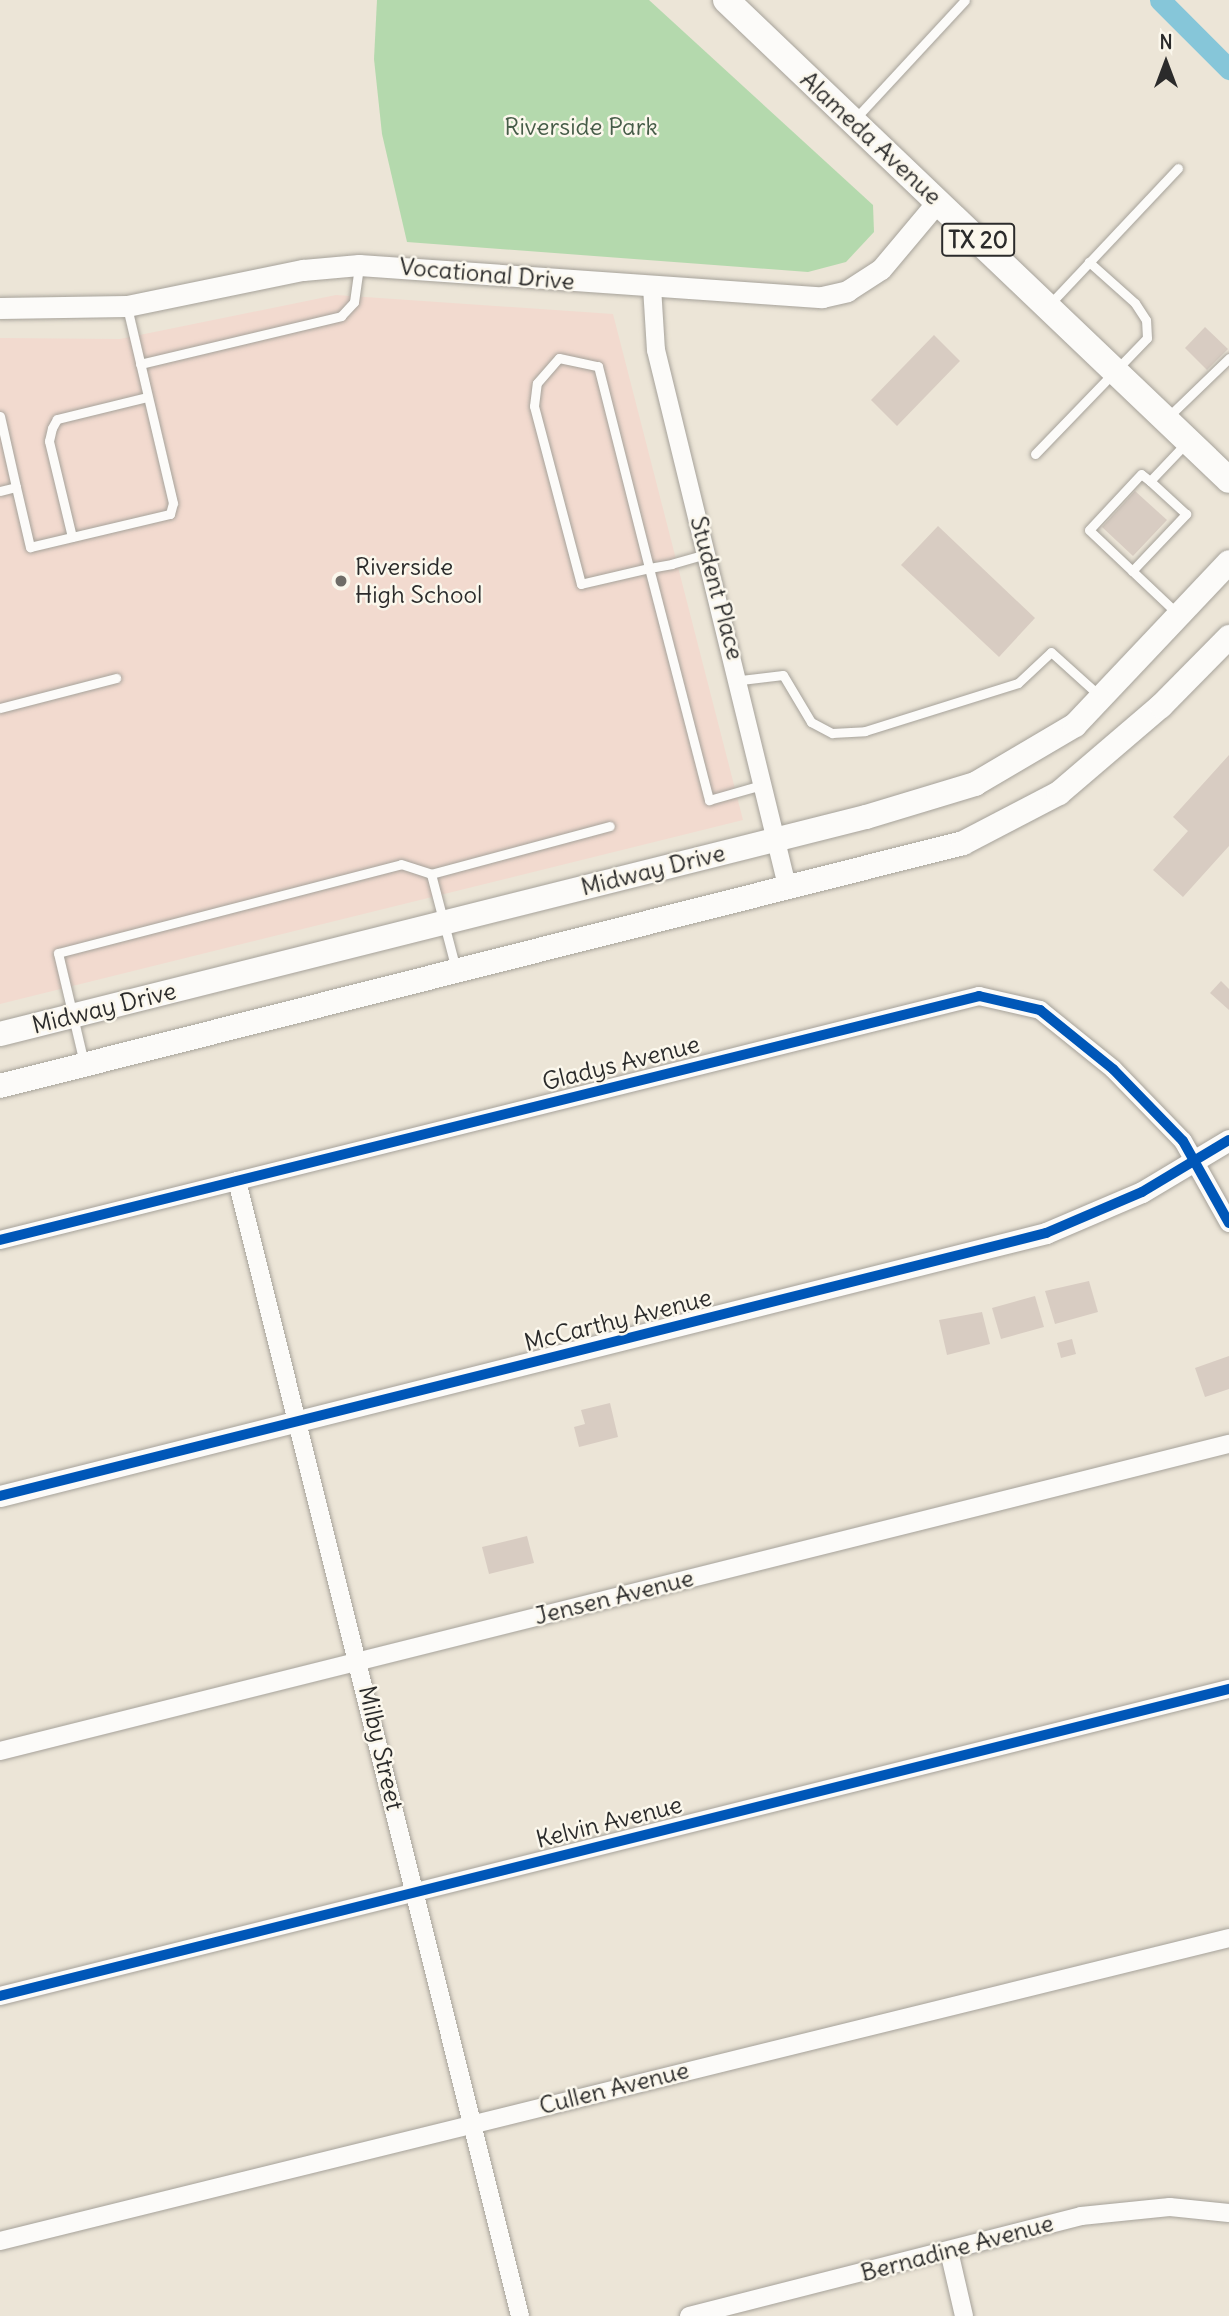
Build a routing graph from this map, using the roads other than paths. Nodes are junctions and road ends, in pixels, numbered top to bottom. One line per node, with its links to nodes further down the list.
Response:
1 (726, 0): 3 (main road, Alameda Avenue / TX 20)
2 (965, 0): 3 (lane)
3 (852, 122): 5 (main road, Alameda Avenue / TX 20)
4 (1178, 168): 6 (lane)
5 (938, 201): 8 (street, Vocational Drive); 10 (main road, Alameda Avenue / TX 20)
6 (1089, 261): 10 (lane); 14 (lane)
7 (359, 265): 8 (street, Vocational Drive); 9 (street, Vocational Drive); 13 (lane)
8 (652, 286): 25 (street, Student Place)
9 (127, 306): 11 (street, Vocational Drive); 13 (lane)
10 (1048, 306): 14 (main road, Alameda Avenue / TX 20)
11 (0, 308)
12 (1229, 358): 17 (lane)
13 (140, 364): 15 (lane)
14 (1116, 373): 17 (main road, Alameda Avenue / TX 20); 19 (lane)
15 (147, 397): 24 (lane); 24 (lane)
16 (0, 416): 22 (lane)
17 (1164, 421): 18 (main road, Alameda Avenue / TX 20)
18 (1187, 442): 20 (main road, Alameda Avenue / TX 20); 21 (lane)
19 (1035, 454)
20 (1229, 480)
21 (1150, 481): 28 (lane); 28 (lane)
22 (16, 487): 23 (lane); 24 (lane)
23 (0, 491)
24 (72, 537)
25 (708, 554): 27 (lane); 32 (street, Student Place)
26 (1229, 562): 29 (main road, Midway Drive)
27 (649, 568): 27 (lane); 35 (lane)
28 (1132, 570): 29 (lane)
29 (1180, 616): 33 (main road, Midway Drive)
30 (1229, 636): 39 (main road, Midway Drive)
31 (116, 678): 34 (lane)
32 (741, 680): 33 (lane); 35 (street, Student Place)
33 (1102, 698): 37 (main road, Midway Drive)
34 (0, 708)
35 (765, 784): 37 (street, Student Place)
36 (610, 827): 38 (lane)
37 (775, 839): 39 (street, Student Place); 40 (main road, Midway Drive)
38 (430, 874): 40 (lane); 42 (lane)
39 (788, 890): 41 (main road, Midway Drive)
40 (445, 923): 41 (lane); 42 (main road, Midway Drive)
41 (457, 973): 44 (main road, Midway Drive)
42 (70, 1017): 43 (main road, Midway Drive); 44 (lane)
43 (0, 1034)
44 (84, 1065): 45 (main road, Midway Drive)
45 (0, 1086)
46 (1229, 1140): 47 (street, McCarthy Avenue)
47 (1195, 1161): 48 (street, Gladys Avenue); 49 (street, Gladys Avenue); 51 (street, McCarthy Avenue)
48 (237, 1181): 50 (street, Gladys Avenue); 51 (street, Milby Street)
49 (1229, 1223)
50 (0, 1240)
51 (299, 1419): 53 (street, McCarthy Avenue); 54 (street, Milby Street)
52 (1229, 1444): 54 (street, Jensen Avenue)
53 (0, 1496)
54 (361, 1660): 56 (street, Jensen Avenue); 57 (street, Milby Street)
55 (1229, 1689): 57 (street, Kelvin Avenue)
56 (0, 1751)
57 (413, 1892): 59 (street, Kelvin Avenue); 60 (street, Milby Street)
58 (1229, 1938): 60 (street, Cullen Avenue)
59 (0, 1996)
60 (473, 2122): 62 (street, Cullen Avenue); 64 (street, Milby Street)
61 (1229, 2213): 63 (street, Bernadine Avenue)
62 (0, 2241)
63 (949, 2251): 65 (street, Bernadine Avenue); 66 (street)
64 (520, 2316)
65 (689, 2316)
66 (964, 2316)

